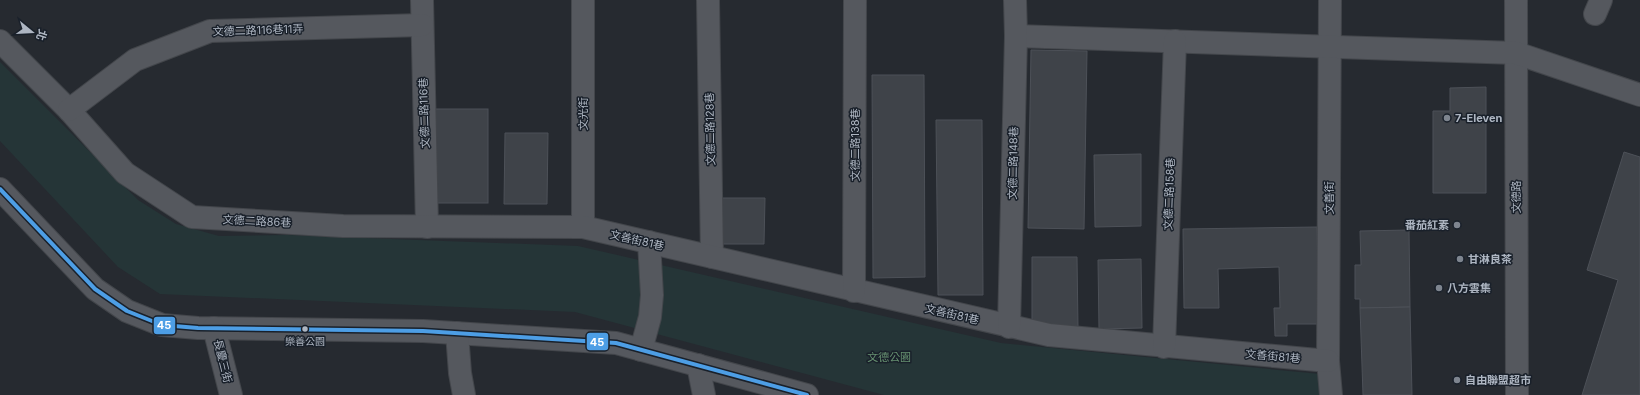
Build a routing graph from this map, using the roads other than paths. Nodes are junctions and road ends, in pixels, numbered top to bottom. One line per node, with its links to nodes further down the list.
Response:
1 (422, 0): 8 (street, 文德二路116巷)
2 (583, 0): 18 (street, 文光街)
3 (708, 0): 20 (street, 文德二路128巷)
4 (856, 0): 21 (street, 文德二路138巷)
5 (1015, 0): 9 (street, 文德二路148巷)
6 (1330, 0): 12 (street, 文善街)
7 (1516, 0): 13 (street, 文德路)
8 (422, 25): 15 (street, 文德二路116巷11弄); 17 (street, 文德二路116巷)
9 (1016, 36): 11 (street); 22 (street, 文德二路148巷)
10 (0, 41): 15 (street, 文德二路86巷)
11 (1175, 41): 12 (street); 25 (street, 文德二路158巷)
12 (1330, 47): 13 (street); 27 (street, 文善街)
13 (1516, 52): 14 (street); 34 (street, 文德路)
14 (1640, 95)
15 (69, 110): 17 (street, 文德二路86巷)
16 (0, 189): 23 (street)
17 (427, 227): 18 (street, 文德二路86巷)
18 (583, 227): 19 (street, 文善街81巷)
19 (649, 242): 20 (street, 文善街81巷); 26 (street)
20 (712, 257): 21 (street, 文善街81巷)
21 (854, 291): 22 (street, 文善街81巷)
22 (1009, 327): 25 (street, 文善街81巷)
23 (214, 328): 24 (street); 29 (street, 長慶三街)
24 (457, 333): 26 (street); 30 (street)
25 (1164, 347): 27 (street, 文善街81巷)
26 (642, 350): 28 (street)
27 (1328, 361): 33 (street, 文善街)
28 (698, 365): 31 (street); 32 (street)
29 (231, 395)
30 (464, 395)
31 (704, 395)
32 (807, 395)
33 (1331, 395)
34 (1517, 395)

